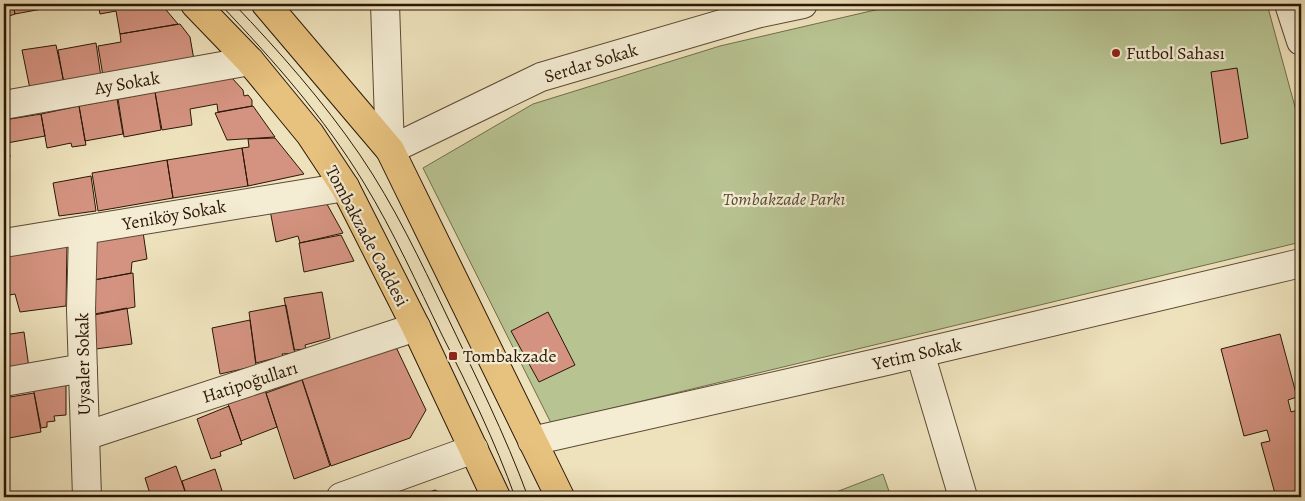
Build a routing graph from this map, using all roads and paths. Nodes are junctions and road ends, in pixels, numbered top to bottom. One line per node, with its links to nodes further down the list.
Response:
1 (195, 4): 8 (main road, Tombakzade Caddesi)
2 (266, 4): 10 (main road)
3 (385, 4): 10 (street)
4 (802, 4): 6 (street, Serdar Sokak)
5 (1289, 4): 7 (street)
6 (755, 9): 10 (street, Serdar Sokak)
7 (1301, 41)
8 (250, 62): 9 (street, Ay Sokak); 11 (main road, Tombakzade Caddesi)
9 (4, 106)
10 (390, 150): 20 (main road)
11 (345, 187): 12 (street, Yeniköy Sokak); 15 (main road, Tombakzade Caddesi)
12 (84, 232): 13 (street, Yeniköy Sokak); 17 (street, Uysaler Sokak)
13 (4, 243)
14 (1301, 263): 16 (street, Yetim Sokak)
15 (416, 328): 19 (street, Hatipoğulları); 21 (main road, Tombakzade Caddesi)
16 (920, 353): 20 (street, Yetim Sokak); 26 (street)
17 (83, 368): 18 (street); 19 (street, Uysaler Sokak)
18 (4, 382)
19 (84, 436): 22 (street, Uysaler Sokak)
20 (532, 441): 25 (main road)
21 (474, 450): 23 (street); 24 (main road, Tombakzade Caddesi)
22 (87, 497)
23 (341, 497)
24 (496, 497)
25 (560, 497)
26 (964, 497)

